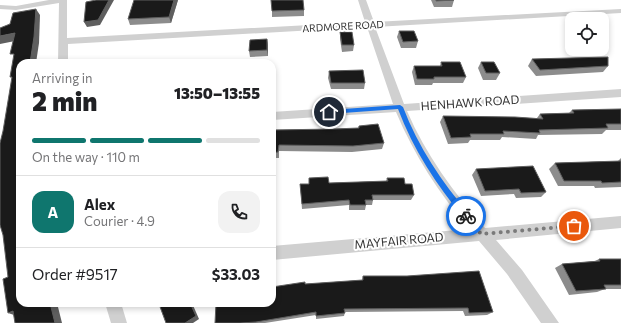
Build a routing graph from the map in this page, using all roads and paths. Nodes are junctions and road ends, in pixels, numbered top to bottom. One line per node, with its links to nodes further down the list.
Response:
1 (63, 0): 3 (street); 6 (street)
2 (362, 0): 5 (street)
3 (0, 7)
4 (621, 11): 5 (street, ARDMORE ROAD)
5 (371, 25): 6 (street, ARDMORE ROAD); 9 (street)
6 (64, 42): 7 (street)
7 (63, 59)
8 (621, 93): 9 (street, HENHAWK ROAD)
9 (400, 107): 10 (street, HENHAWK ROAD); 12 (street)
10 (276, 116)
11 (621, 222): 12 (street, MAYFAIR ROAD)
12 (481, 234): 13 (street, MAYFAIR ROAD); 16 (street)
13 (276, 253)
14 (114, 307): 15 (street)
15 (119, 323)
16 (550, 323)

